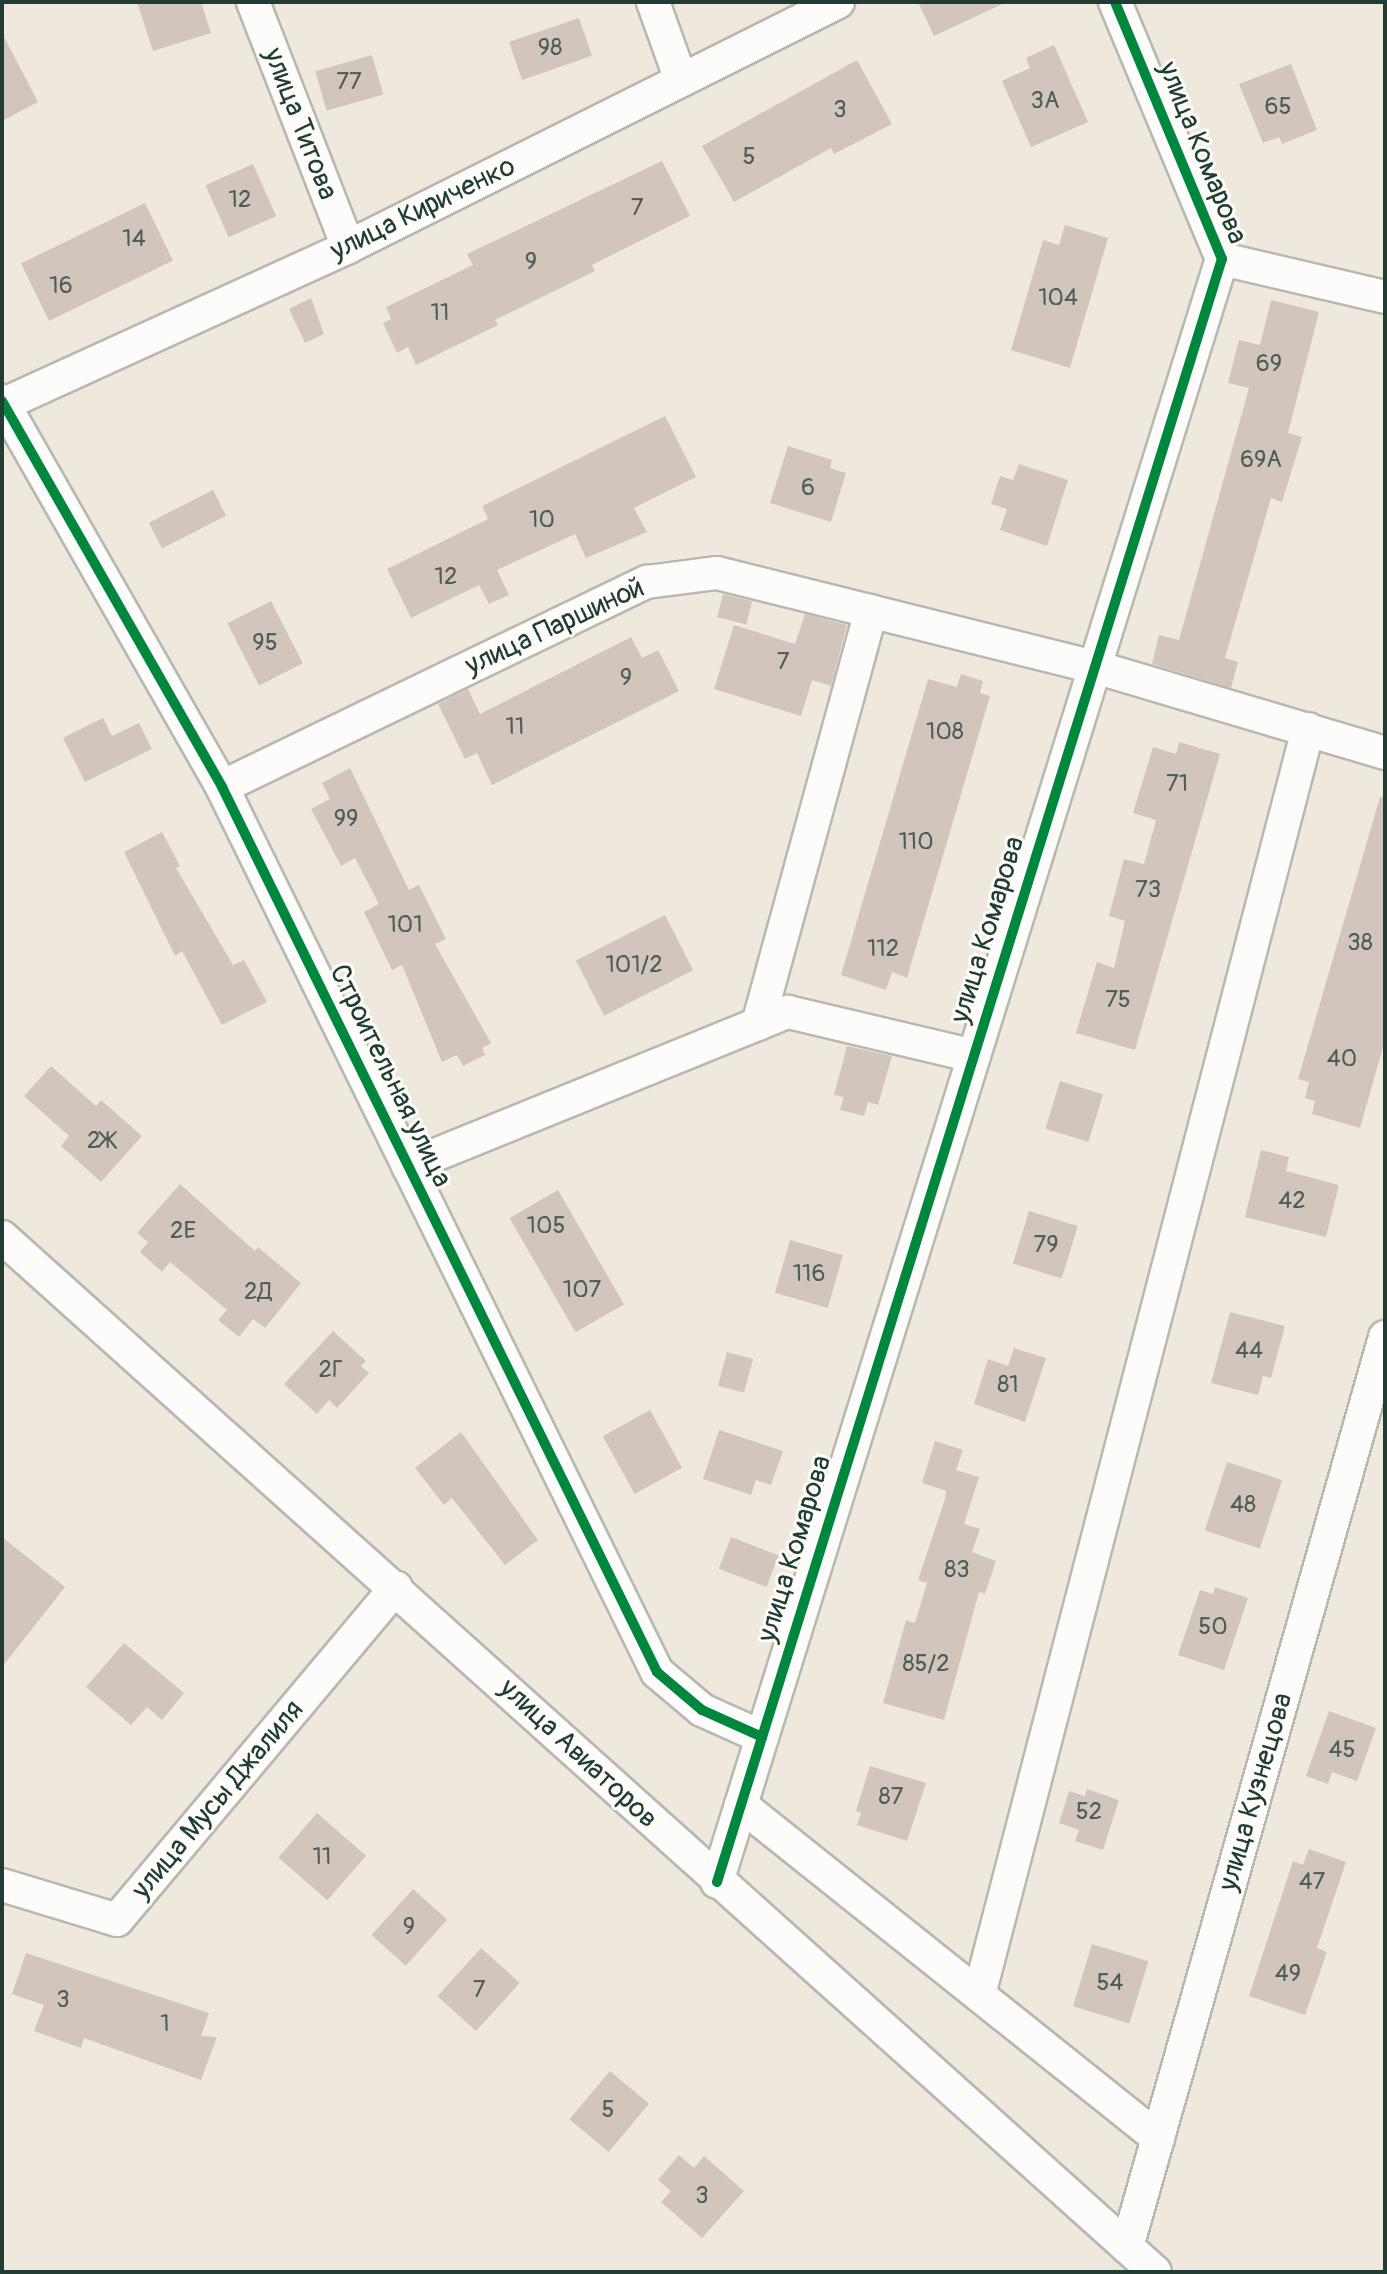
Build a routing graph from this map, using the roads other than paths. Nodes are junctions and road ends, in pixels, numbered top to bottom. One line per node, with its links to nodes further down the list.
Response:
1 (253, 2): 6 (street, улица Титова)
2 (653, 2): 5 (street)
3 (838, 2): 5 (street, улица Кириченко)
4 (1115, 2): 7 (street, улица Комарова)
5 (681, 80): 6 (street, улица Кириченко)
6 (348, 247): 9 (street, улица Кириченко)
7 (1222, 259): 8 (street); 11 (street, улица Комарова)
8 (1385, 297)
9 (2, 403): 14 (street, Строительная улица)
10 (871, 611): 11 (street, улица Паршиной); 14 (street, улица Паршиной); 15 (street)
11 (1095, 667): 12 (street, улица Паршиной); 16 (street, улица Комарова)
12 (1308, 729): 13 (street, улица Паршиной); 25 (street)
13 (1385, 753)
14 (222, 787): 17 (street, Строительная улица)
15 (758, 1024): 16 (street, Строительная улица); 17 (street, Строительная улица)
16 (974, 1056): 21 (street, улица Комарова)
17 (408, 1166): 21 (street, Строительная улица)
18 (2, 1237): 20 (street, улица Авиаторов)
19 (1385, 1337): 26 (street, улица Кузнецова)
20 (396, 1587): 23 (street, улица Авиаторов); 24 (street, улица Мусы Джалиля)
21 (762, 1737): 22 (street, улица Комарова)
22 (741, 1805): 23 (street, улица Комарова); 25 (street)
23 (717, 1882): 27 (street, улица Авиаторов)
24 (2, 1885)
25 (979, 1995): 26 (street)
26 (1158, 2138): 27 (street, улица Кузнецова)
27 (1127, 2247): 28 (street, улица Авиаторов)
28 (1155, 2272)

